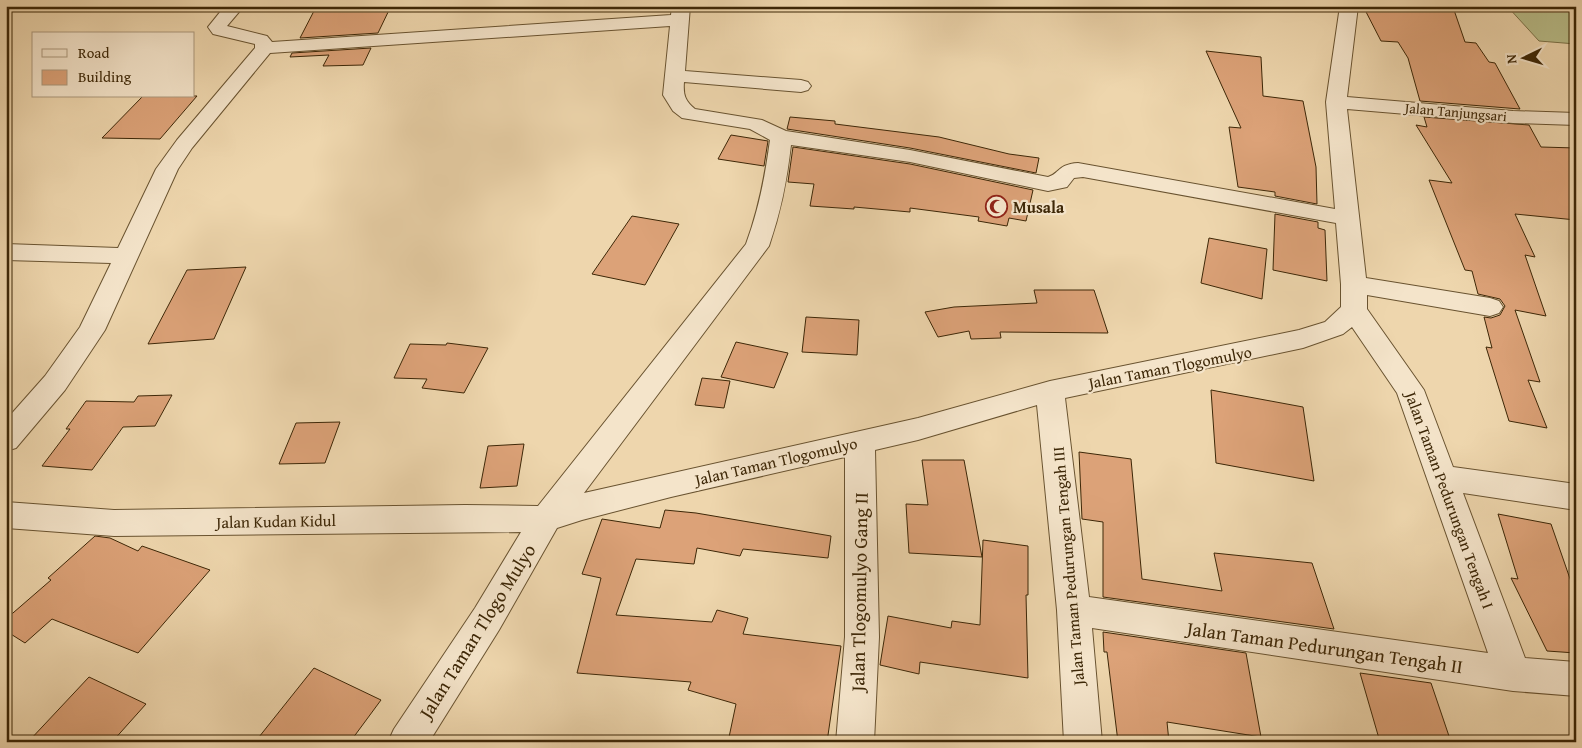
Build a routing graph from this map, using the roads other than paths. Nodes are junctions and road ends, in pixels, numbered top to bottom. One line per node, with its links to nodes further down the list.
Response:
1 (234, 6): 4 (street)
2 (1349, 6): 7 (street)
3 (680, 13): 4 (street); 5 (street)
4 (264, 48): 12 (street)
5 (675, 76): 6 (street); 9 (street)
6 (802, 86)
7 (1336, 102): 8 (street, Jalan Tanjungsari); 10 (street)
8 (1576, 119)
9 (781, 137): 10 (street); 21 (street)
10 (1346, 218): 13 (street)
11 (6, 252): 12 (street)
12 (127, 256): 16 (street)
13 (1354, 297): 14 (street); 15 (street, Jalan Taman Tlogomulyo); 18 (street, Jalan Taman Pedurungan Tengah I)
14 (1490, 307)
15 (1050, 391): 17 (street, Jalan Taman Tlogomulyo); 22 (street, Jalan Taman Pedurungan Tengah III)
16 (6, 440)
17 (860, 442): 21 (street, Jalan Taman Tlogomulyo); 26 (street, Jalan Tlogomulyo Gang II)
18 (1443, 478): 19 (street); 23 (street, Jalan Taman Pedurungan Tengah I)
19 (1576, 497)
20 (6, 515): 21 (street, Jalan Kudan Kidul)
21 (546, 519): 25 (street, Jalan Taman Tlogo Mulyo)
22 (1074, 610): 23 (street, Jalan Taman Pedurungan Tengah II); 27 (street, Jalan Taman Pedurungan Tengah III)
23 (1513, 674): 24 (street, Jalan Taman Pedurungan Tengah II)
24 (1576, 679)
25 (406, 742)
26 (855, 742)
27 (1083, 742)

